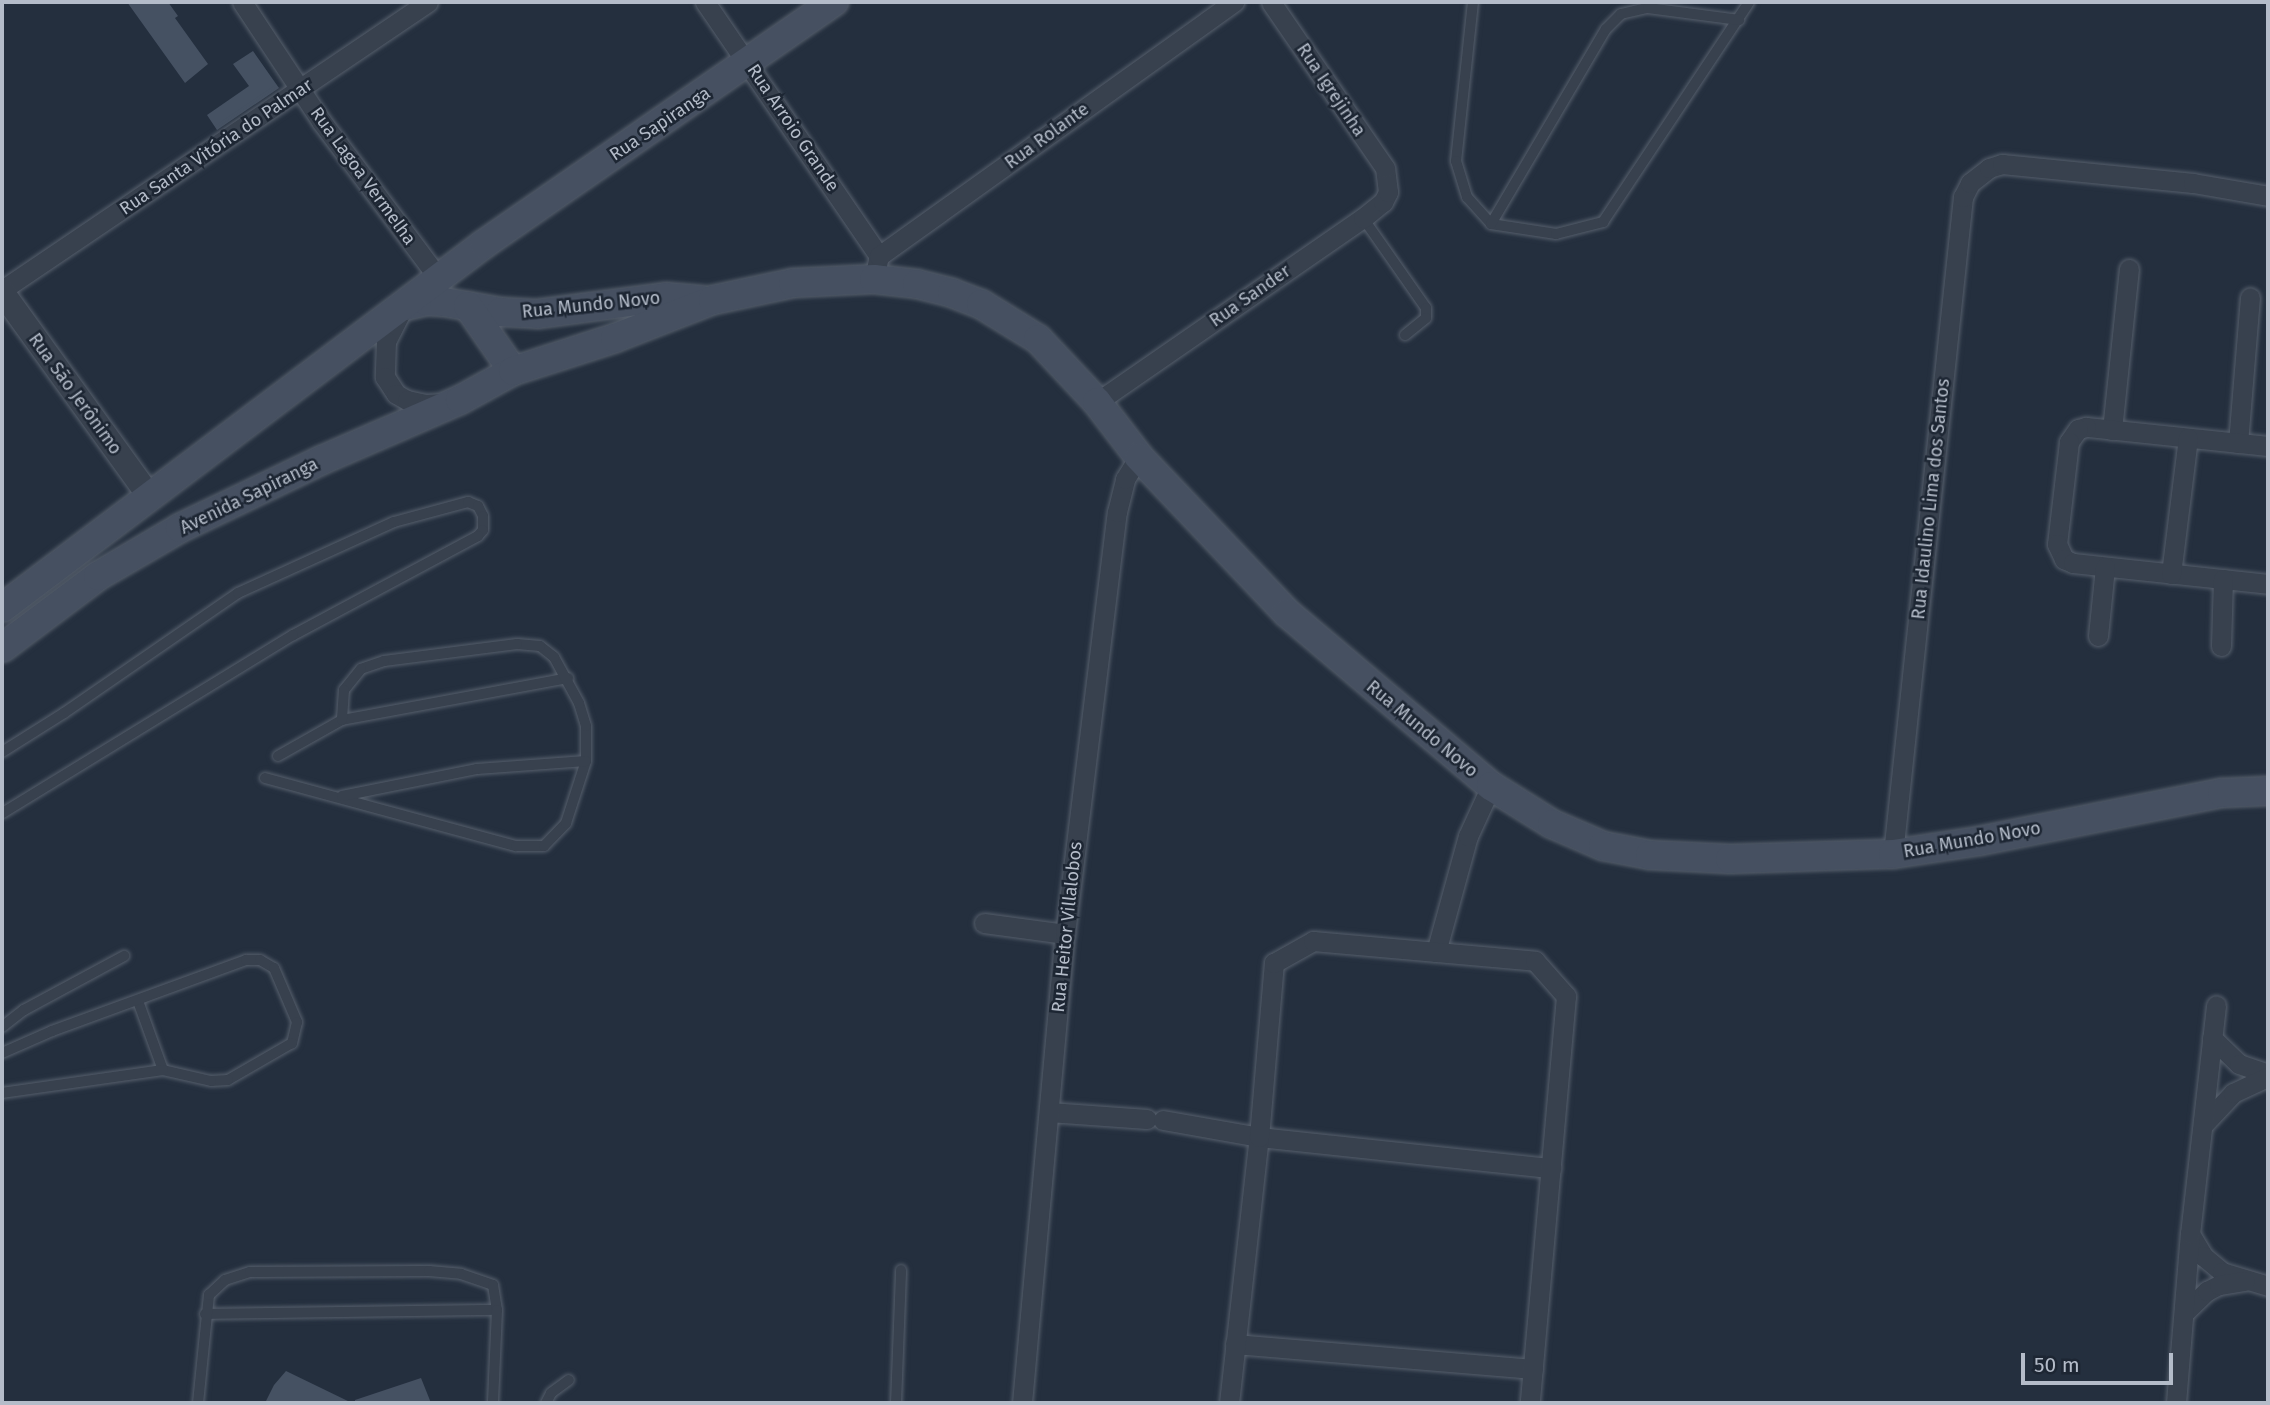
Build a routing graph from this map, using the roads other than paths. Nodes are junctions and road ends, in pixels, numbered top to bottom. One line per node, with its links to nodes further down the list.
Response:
1 (243, 2): 11 (street, Rua Lagoa Vermelha)
2 (428, 2): 11 (street, Rua Santa Vitória do Palmar)
3 (705, 2): 10 (street, Rua Arroio Grande)
4 (834, 2): 10 (main road, Rua Sapiranga)
5 (1234, 2): 17 (street, Rua Rolante)
6 (1271, 2): 12 (street, Rua Igrejinha)
7 (1474, 2): 15 (lane)
8 (1749, 2): 9 (lane)
9 (1739, 20): 15 (lane); 15 (lane)
10 (750, 63): 16 (main road, Rua Sapiranga); 17 (street, Rua Arroio Grande)
11 (301, 90): 19 (street, Rua Lagoa Vermelha); 20 (street, Rua Santa Vitória do Palmar)
12 (1388, 179): 14 (street, Rua Sander)
13 (2268, 196): 53 (street, Rua Idaulino Lima dos Santos)
14 (1363, 218): 25 (lane); 28 (street, Rua Sander)
15 (1491, 224)
16 (484, 244): 19 (main road, Rua Sapiranga); 24 (main road)
17 (876, 267): 22 (main road, Rua Mundo Novo); 28 (main road, Rua Mundo Novo)
18 (2129, 269): 29 (street)
19 (439, 279): 23 (main road, Rua Sapiranga)
20 (2, 291): 34 (street, Rua São Jerônimo)
21 (2250, 297): 31 (street)
22 (713, 300): 24 (main road, Rua Mundo Novo); 26 (main road, Rua Mundo Novo)
23 (405, 306): 24 (main road); 27 (street); 34 (main road)
24 (468, 306): 26 (main road)
25 (1405, 335)
26 (513, 371): 27 (main road, Avenida Sapiranga)
27 (460, 400): 42 (main road, Avenida Sapiranga)
28 (1097, 402): 33 (main road, Rua Mundo Novo)
29 (2112, 430): 30 (street); 35 (street)
30 (2188, 438): 31 (street); 36 (street)
31 (2238, 443): 32 (street)
32 (2268, 446)
33 (1139, 457): 49 (main road, Rua Mundo Novo); 55 (street, Rua Heitor Villalobos)
34 (149, 496): 39 (main road)
35 (2105, 567): 36 (street); 40 (street)
36 (2171, 574): 37 (street)
37 (2223, 579): 38 (street); 41 (street)
38 (2268, 583)
39 (2, 608)
40 (2098, 636)
41 (2221, 646)
42 (2, 648)
43 (568, 678): 44 (lane); 44 (lane); 47 (lane)
44 (342, 720): 46 (lane)
45 (2, 751): 52 (lane)
46 (278, 757)
47 (586, 761): 51 (lane); 51 (lane)
48 (265, 778): 51 (lane)
49 (1491, 786): 53 (main road, Rua Mundo Novo); 56 (street)
50 (2268, 791): 53 (main road, Rua Mundo Novo)
51 (338, 797)
52 (2, 813)
53 (1893, 854)
54 (984, 923): 55 (street)
55 (1065, 934): 66 (street, Rua Heitor Villalobos)
56 (1436, 952): 68 (street); 69 (street)
57 (124, 956): 60 (lane)
58 (138, 1001): 62 (lane); 63 (lane); 63 (lane)
59 (2216, 1005): 61 (street)
60 (2, 1027)
61 (2213, 1038): 64 (street); 67 (street)
62 (2, 1053)
63 (163, 1070): 65 (lane)
64 (2268, 1076): 67 (street)
65 (2, 1093)
66 (1049, 1112): 68 (street); 84 (street, Rua Heitor Villalobos)
67 (2203, 1126): 70 (street)
68 (1259, 1137): 69 (street); 77 (street)
69 (1551, 1168): 78 (street)
70 (2190, 1234): 72 (street); 75 (street)
71 (901, 1270): 83 (lane)
72 (2246, 1281): 73 (street); 75 (street)
73 (2268, 1286)
74 (497, 1310): 76 (lane); 76 (lane); 81 (lane)
75 (2184, 1312): 87 (street)
76 (205, 1314): 80 (lane)
77 (1235, 1345): 78 (street); 85 (street)
78 (1533, 1369): 86 (street)
79 (569, 1380): 82 (lane)
80 (198, 1403)
81 (493, 1403)
82 (546, 1403)
83 (896, 1403)
84 (1022, 1403)
85 (1229, 1403)
86 (1530, 1403)
87 (2176, 1403)

